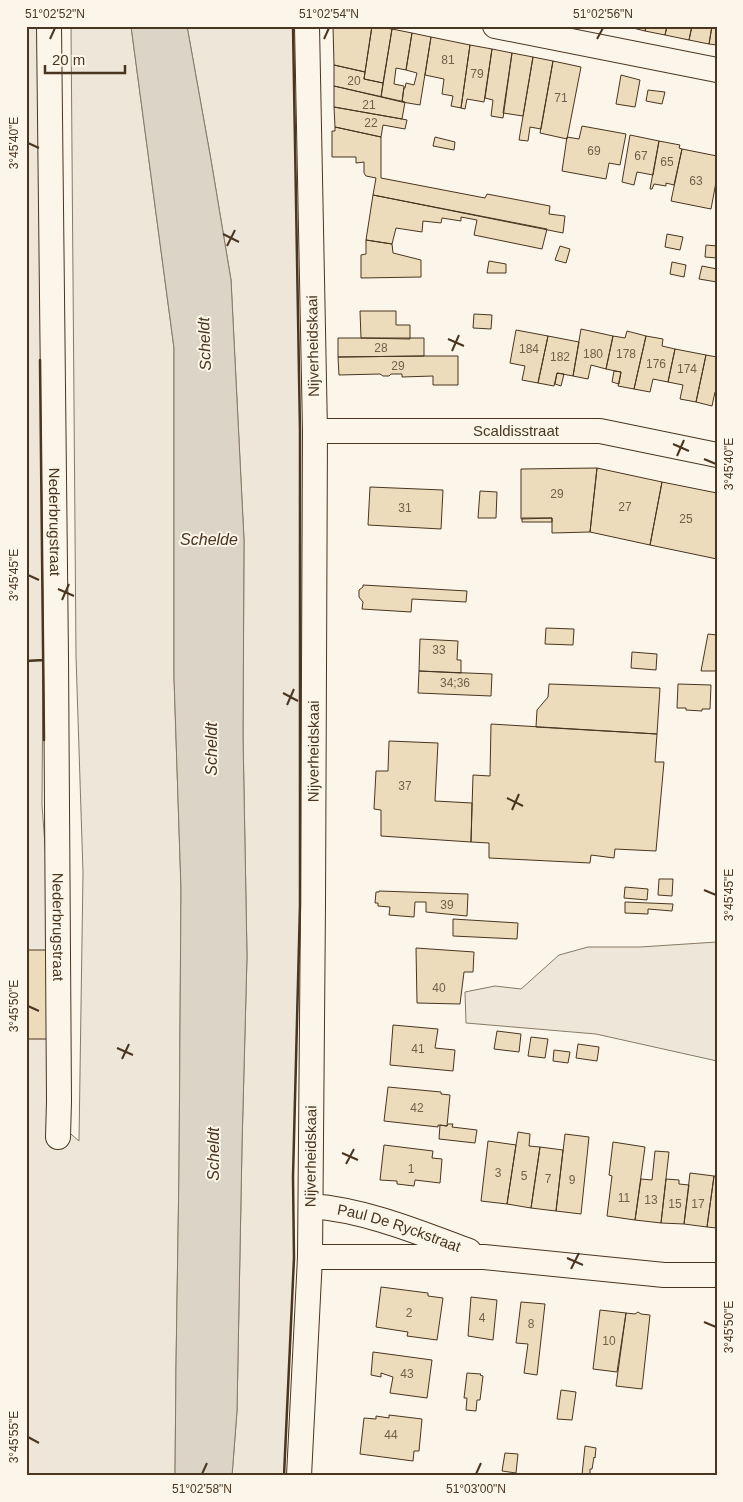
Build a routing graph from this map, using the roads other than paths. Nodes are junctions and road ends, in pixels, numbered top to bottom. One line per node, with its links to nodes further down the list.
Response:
1 (49, 26): 7 (street, Nederbrugstraat)
2 (307, 26): 5 (street, Nijverheidskaai)
3 (495, 26): 4 (street)
4 (717, 70)
5 (314, 431): 6 (street, Scaldisstraat); 8 (street, Nijverheidskaai)
6 (717, 454)
7 (58, 1138)
8 (311, 1206): 9 (street, Nijverheidskaai); 10 (street, Paul De Ryckstraat)
9 (310, 1256): 10 (street, Paul De Ryckstraat); 12 (street, Nijverheidskaai)
10 (484, 1257): 11 (street, Paul De Ryckstraat)
11 (717, 1275)
12 (299, 1476)

